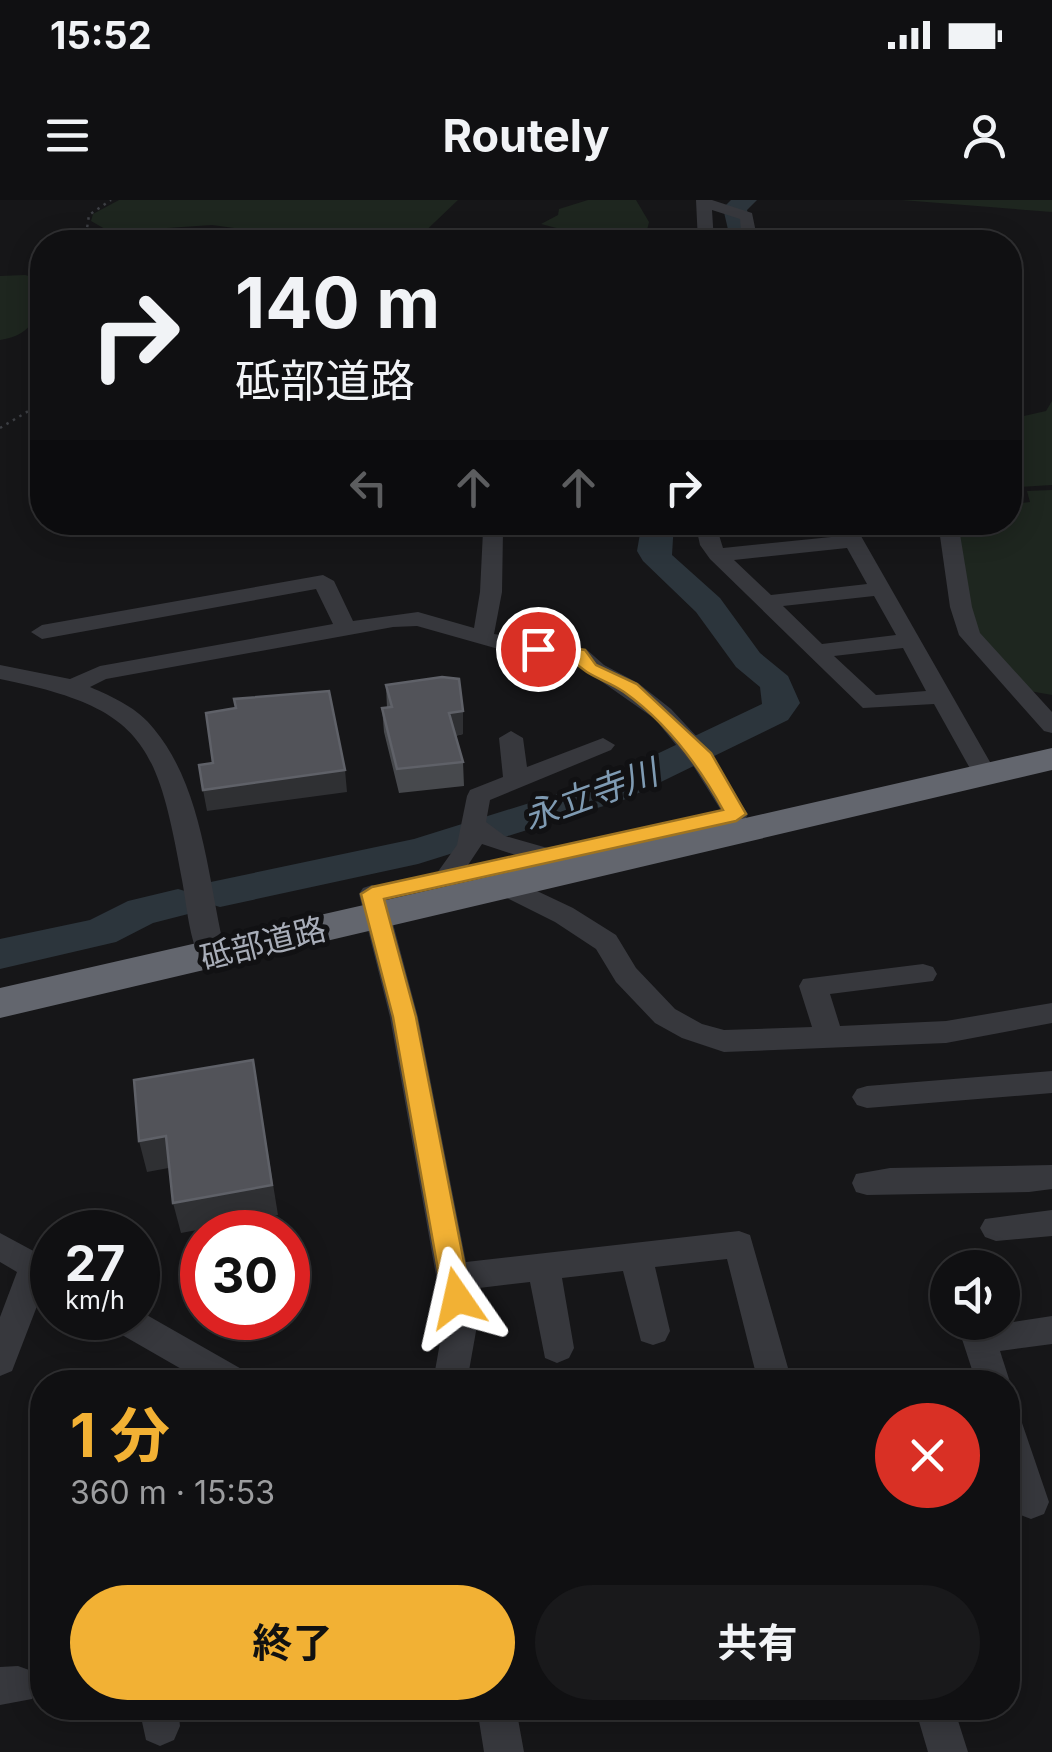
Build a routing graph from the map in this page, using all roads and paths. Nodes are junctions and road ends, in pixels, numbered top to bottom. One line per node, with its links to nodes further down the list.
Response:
1 (110, 200): 3 (path)
2 (703, 201): 4 (street); 5 (street)
3 (86, 230)
4 (705, 230)
5 (749, 230)
6 (30, 409): 7 (path)
7 (0, 428)
8 (493, 535): 18 (street)
9 (708, 535): 13 (street)
10 (831, 535): 13 (street)
11 (850, 535): 14 (street)
12 (950, 535): 24 (street)
13 (718, 555): 15 (street)
14 (881, 588): 15 (street); 19 (street)
15 (765, 602): 20 (street)
16 (346, 629): 17 (street); 18 (street); 22 (street)
17 (42, 632)
18 (483, 636): 31 (street)
19 (910, 640): 20 (street); 23 (street)
20 (816, 650): 23 (street)
21 (0, 672): 22 (street)
22 (73, 686): 34 (street)
23 (942, 696): 29 (street)
24 (1052, 726)
25 (512, 738): 30 (street)
26 (1052, 739): 29 (highway, 砥部道路)
27 (603, 745): 30 (street)
28 (1052, 759): 29 (highway, 砥部道路)
29 (980, 768): 31 (highway, 砥部道路); 32 (highway, 砥部道路)
30 (516, 780): 32 (street)
31 (736, 814): 32 (highway, 砥部道路)
32 (489, 854): 33 (highway, 砥部道路); 33 (highway, 砥部道路); 39 (street)
33 (376, 904): 34 (highway, 砥部道路); 50 (street)
34 (209, 944): 36 (highway, 砥部道路); 37 (highway, 砥部道路)
35 (923, 974): 39 (street)
36 (0, 977)
37 (0, 1003)
38 (1052, 1013): 39 (street)
39 (830, 1037)
40 (1052, 1082): 41 (street)
41 (867, 1097)
42 (1052, 1177): 43 (street)
43 (867, 1183)
44 (1052, 1224): 45 (street)
45 (997, 1231)
46 (0, 1246): 48 (street)
47 (636, 1256): 49 (street); 53 (street); 59 (street)
48 (30, 1264)
49 (544, 1266): 50 (street); 55 (street)
50 (453, 1277): 58 (street)
51 (11, 1300): 56 (street)
52 (1052, 1330): 60 (street)
53 (653, 1331)
54 (160, 1340): 57 (street)
55 (557, 1348)
56 (0, 1361)
57 (212, 1370)
58 (452, 1370)
59 (772, 1370)
60 (989, 1370)
61 (1020, 1468): 62 (street)
62 (1030, 1502)
63 (498, 1720): 65 (street)
64 (939, 1720): 66 (street)
65 (504, 1752)
66 (948, 1752)

